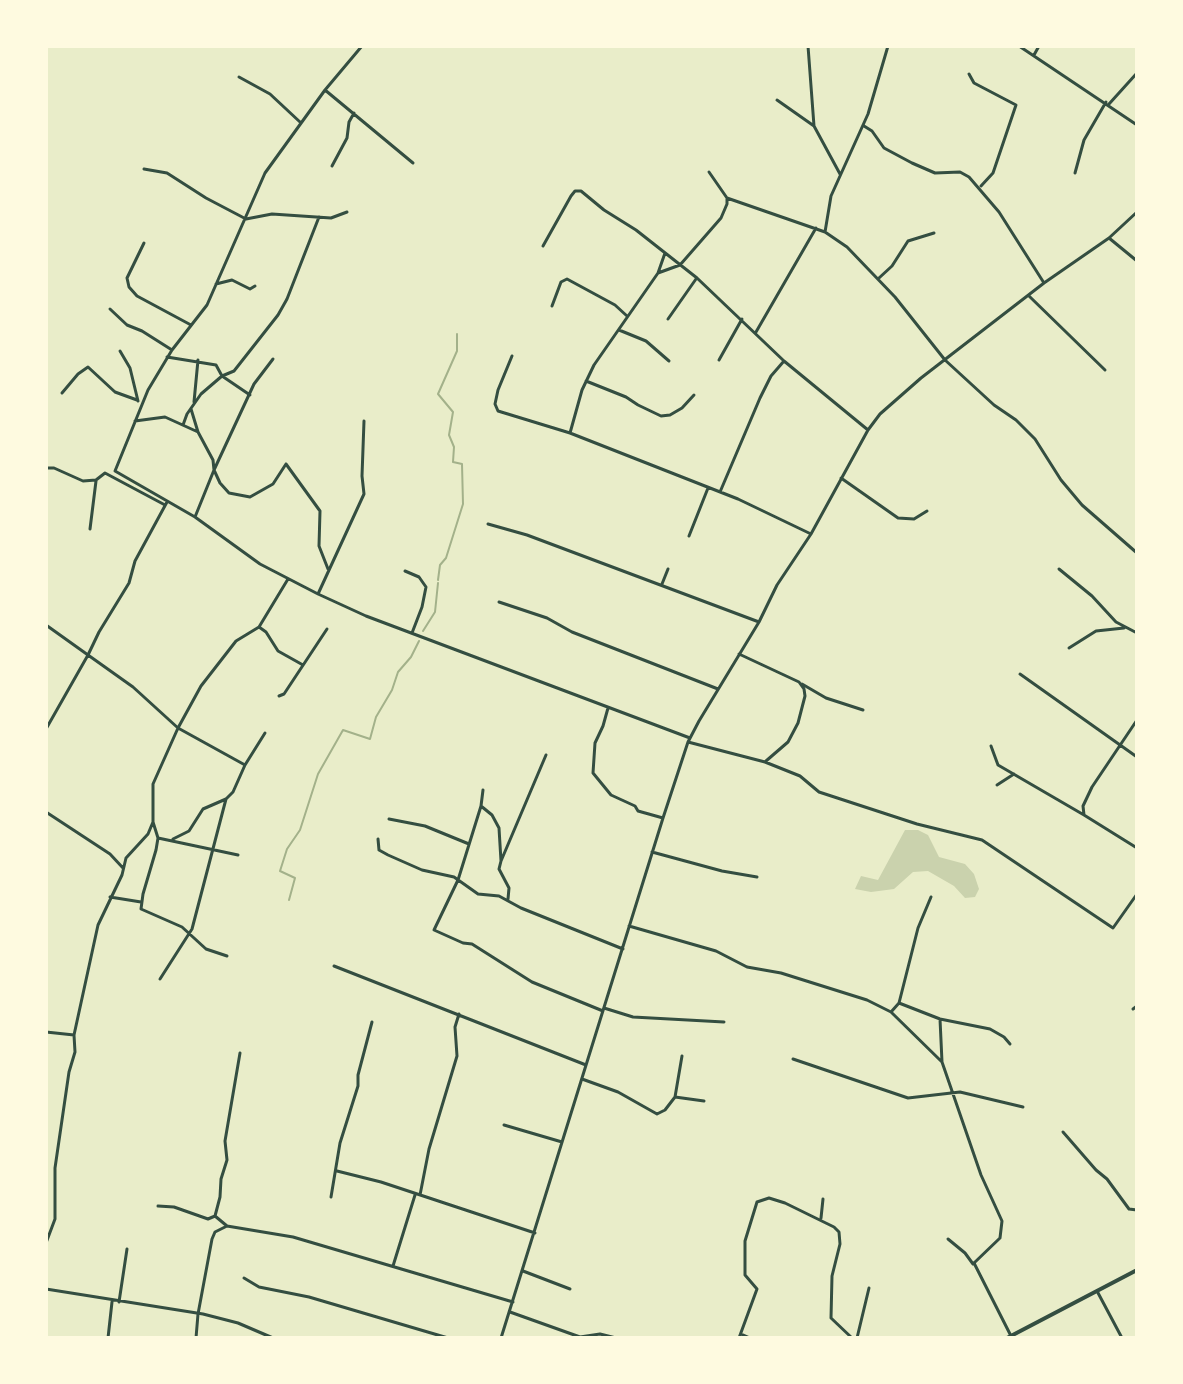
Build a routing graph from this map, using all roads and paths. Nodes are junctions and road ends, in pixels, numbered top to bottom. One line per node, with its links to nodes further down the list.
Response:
1 (362, 46): 10 (street)
2 (808, 46): 16 (street)
3 (888, 46): 17 (street)
4 (1019, 46): 6 (street)
5 (1039, 46): 6 (street)
6 (1034, 55): 12 (street)
7 (1137, 73): 12 (street)
8 (969, 74): 24 (street)
9 (239, 77): 14 (street)
10 (325, 90): 13 (street); 14 (street)
11 (777, 100): 16 (street)
12 (1108, 103): 15 (street); 22 (street)
13 (354, 113): 18 (street); 19 (street)
14 (300, 122): 29 (street)
15 (1137, 125)
16 (814, 126): 23 (street)
17 (864, 126): 23 (street); 24 (street)
18 (413, 163)
19 (332, 166)
20 (144, 169): 29 (street)
21 (709, 172): 25 (street)
22 (1075, 173)
23 (840, 174): 31 (street)
24 (979, 187): 42 (street)
25 (727, 198): 30 (street); 38 (street)
26 (347, 212): 28 (street)
27 (1137, 212): 33 (street)
28 (319, 217): 29 (street); 65 (street)
29 (246, 219): 43 (street)
30 (816, 228): 31 (street); 53 (street)
31 (825, 232): 41 (street)
32 (934, 233): 41 (street)
33 (1109, 238): 37 (street); 42 (street)
34 (144, 243): 51 (street)
35 (543, 246): 36 (street)
36 (665, 253): 38 (street); 39 (street)
37 (1137, 261)
38 (680, 265): 39 (street); 40 (street)
39 (658, 273): 48 (street)
40 (697, 278): 49 (street); 50 (street)
41 (879, 278): 61 (street)
42 (1044, 283): 45 (street)
43 (216, 284): 44 (street); 51 (street)
44 (255, 286)
45 (1029, 296): 61 (street); 64 (street)
46 (552, 306): 48 (street)
47 (110, 309): 54 (street)
48 (627, 316): 52 (street)
49 (668, 319)
50 (742, 319): 53 (street); 60 (street)
51 (191, 325): 54 (street)
52 (619, 330): 62 (street); 66 (street)
53 (756, 332): 63 (street)
54 (172, 350): 57 (street)
55 (120, 351): 70 (street)
56 (512, 356): 78 (street)
57 (167, 357): 59 (street); 70 (street)
58 (273, 359): 68 (street)
59 (198, 360): 65 (street); 71 (street)
60 (719, 360)
61 (945, 360): 76 (street); 93 (street)
62 (669, 361)
63 (784, 361): 76 (street); 84 (street)
64 (1105, 370)
65 (222, 376): 68 (street); 71 (street)
66 (586, 381): 69 (street); 78 (street)
67 (62, 393): 70 (street)
68 (250, 395): 80 (street)
69 (694, 395)
70 (139, 401): 73 (street)
71 (194, 402): 72 (street)
72 (191, 408): 75 (street); 77 (street)
73 (135, 421): 75 (street); 85 (street)
74 (364, 421): 94 (street)
75 (183, 425): 77 (street)
76 (868, 430): 81 (street)
77 (198, 432): 80 (street)
78 (570, 433): 83 (street)
79 (46, 468): 82 (street)
80 (214, 470): 87 (street); 94 (street)
81 (841, 478): 86 (street); 90 (street)
82 (96, 480): 85 (street); 89 (street)
83 (708, 488): 84 (street); 91 (street)
84 (720, 492): 90 (street)
85 (166, 503): 87 (street); 111 (street)
86 (927, 511)
87 (195, 517): 98 (street)
88 (488, 524): 99 (street)
89 (90, 529)
90 (811, 534): 102 (street)
91 (689, 536)
92 (1137, 543): 93 (street)
93 (1135, 552)
94 (328, 569): 100 (street)
95 (668, 569): 99 (street)
96 (1059, 569): 105 (street)
97 (405, 571): 107 (street)
98 (288, 579): 100 (street); 104 (street)
99 (662, 585): 102 (street)
100 (318, 594): 107 (street)
101 (499, 602): 115 (street)
102 (759, 622): 110 (street)
103 (46, 625): 111 (street)
104 (259, 627): 112 (street); 120 (street)
105 (1124, 628): 108 (street); 109 (street)
106 (327, 629): 112 (street)
107 (412, 633): 117 (street)
108 (1137, 633)
109 (1069, 648)
110 (739, 654): 114 (street); 115 (street)
111 (88, 655): 120 (street); 121 (street)
112 (303, 665): 116 (street)
113 (1020, 674): 124 (street)
114 (799, 682): 118 (street); 128 (street)
115 (718, 689): 123 (street)
116 (279, 696)
117 (608, 708): 123 (street); 137 (street)
118 (863, 710)
119 (1137, 720): 124 (street)
120 (178, 728): 129 (street); 139 (street)
121 (46, 729)
122 (265, 733): 129 (street)
123 (689, 740): 128 (street); 137 (street)
124 (1119, 745): 127 (street); 136 (street)
125 (991, 746): 130 (street)
126 (546, 755): 140 (street)
127 (1137, 757)
128 (765, 762): 154 (street)
129 (245, 765): 133 (street)
130 (1014, 774): 131 (street); 136 (street)
131 (997, 785)
132 (483, 790): 134 (street)
133 (226, 799): 143 (street); 147 (street)
134 (481, 806): 141 (street); 145 (street)
135 (46, 812): 151 (street)
136 (1084, 815): 146 (street)
137 (663, 818): 148 (street)
138 (389, 819): 145 (street)
139 (153, 822): 142 (street); 151 (street)
140 (514, 833): 141 (street); 150 (street)
141 (501, 835): 150 (street)
142 (158, 838): 143 (street); 158 (street)
143 (173, 839): 147 (street)
144 (378, 839): 153 (street)
145 (469, 844): 153 (street)
146 (1137, 848)
147 (214, 851): 149 (street); 160 (street)
148 (652, 852): 152 (street); 159 (street)
149 (238, 855)
150 (501, 861): 157 (street)
151 (123, 868): 155 (street)
152 (757, 877)
153 (458, 880): 157 (street); 166 (street)
154 (1137, 894)
155 (110, 897): 158 (street); 173 (street)
156 (931, 897): 165 (street)
157 (508, 899): 161 (street)
158 (141, 902): 160 (street)
159 (629, 926): 161 (street); 167 (street)
160 (189, 935): 162 (street); 164 (street)
161 (623, 949): 166 (street)
162 (227, 956)
163 (334, 966): 168 (street)
164 (160, 979)
165 (899, 1003): 167 (street); 169 (street)
166 (603, 1010): 171 (street); 179 (street)
167 (891, 1012): 178 (street)
168 (459, 1014): 179 (street); 189 (street)
169 (940, 1019): 174 (street); 178 (street)
170 (372, 1022): 188 (street)
171 (724, 1022)
172 (46, 1032): 173 (street)
173 (74, 1035): 199 (street)
174 (1010, 1044)
175 (240, 1053): 194 (street)
176 (682, 1056): 182 (street)
177 (793, 1059): 181 (street)
178 (942, 1062): 181 (street)
179 (586, 1065): 180 (street)
180 (582, 1079): 182 (street); 187 (street)
181 (951, 1092): 184 (street); 202 (street)
182 (675, 1097): 183 (street)
183 (704, 1101)
184 (1023, 1107)
185 (504, 1125): 187 (street)
186 (1063, 1132): 193 (street)
187 (562, 1142): 197 (street)
188 (337, 1171): 189 (street); 190 (street)
189 (418, 1195): 197 (street); 201 (street)
190 (331, 1197)
191 (823, 1199): 195 (street)
192 (158, 1206): 194 (street)
193 (1137, 1210)
194 (215, 1216): 196 (street)
195 (821, 1220): 215 (street); 225 (street)
196 (227, 1226): 201 (street); 214 (street)
197 (535, 1233): 204 (street)
198 (948, 1239): 202 (street)
199 (46, 1243)
200 (127, 1249): 211 (street)
201 (393, 1266): 212 (street)
202 (975, 1267): 217 (street)
203 (1137, 1270): 209 (street)
204 (523, 1271): 208 (street); 212 (street)
205 (244, 1278): 221 (street)
206 (869, 1288): 225 (street)
207 (46, 1289): 210 (street)
208 (570, 1289)
209 (1097, 1291): 217 (street); 226 (street)
210 (113, 1301): 211 (street); 218 (street)
211 (119, 1302): 214 (street)
212 (513, 1302): 213 (street)
213 (510, 1312): 216 (street); 222 (street)
214 (198, 1314): 219 (street); 220 (street)
215 (740, 1336): 224 (street)
216 (579, 1337): 223 (street)
217 (1009, 1337)
218 (108, 1338)
219 (196, 1338)
220 (273, 1338)
221 (448, 1338)
222 (501, 1338)
223 (616, 1338)
224 (750, 1338)
225 (855, 1338)
226 (1122, 1338)

